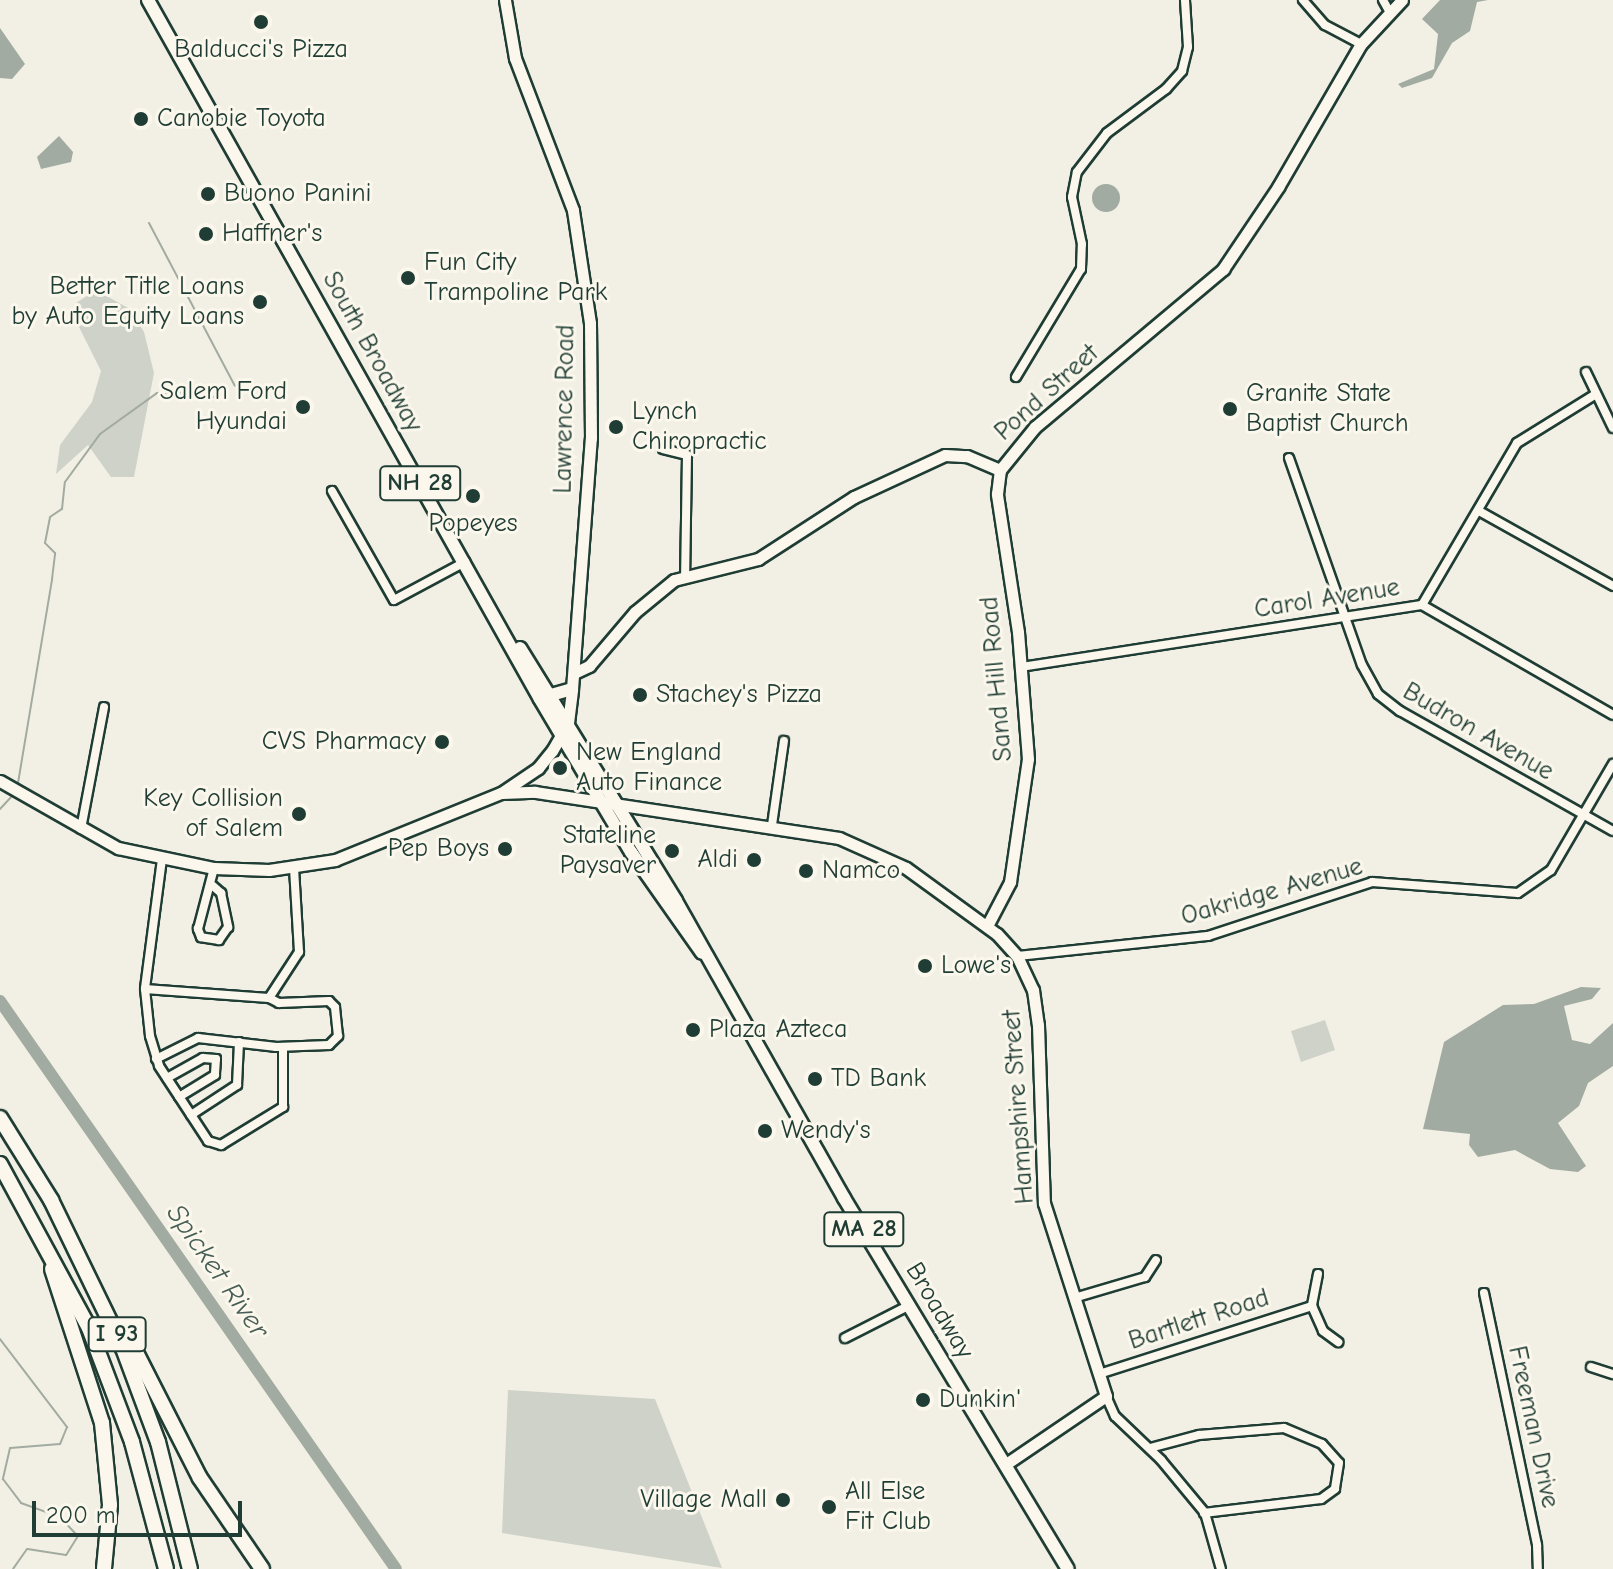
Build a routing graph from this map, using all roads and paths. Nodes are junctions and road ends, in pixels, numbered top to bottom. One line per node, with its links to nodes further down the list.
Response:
1 (148, 0): 17 (main road, South Broadway / NH 28)
2 (505, 0): 24 (street, Lawrence Road)
3 (1185, 0): 9 (street)
4 (1303, 0): 7 (street)
5 (1402, 0): 6 (street, Pond Street)
6 (1386, 5): 7 (street, Pond Street)
7 (1361, 44): 14 (street, Pond Street)
8 (1586, 372): 10 (street)
9 (1016, 377)
10 (1596, 394): 11 (street); 16 (street)
11 (1613, 428)
12 (663, 449): 18 (street)
13 (1289, 458): 21 (street, Budron Avenue)
14 (1000, 470): 18 (street, Pond Street); 23 (street, Sand Hill Road)
15 (332, 491): 17 (street)
16 (1479, 511): 19 (street); 20 (street)
17 (465, 562): 22 (main road, South Broadway / NH 28)
18 (685, 576): 24 (street, Pond Street)
19 (1613, 586)
20 (1422, 605): 21 (street, Carol Avenue); 28 (street, Carol Avenue)
21 (1345, 616): 23 (street, Carol Avenue); 37 (street, Budron Avenue)
22 (512, 642): 26 (main road, South Broadway / NH 28); 29 (main road, South Broadway / NH 28)
23 (1021, 667): 45 (street, Sand Hill Road)
24 (574, 673): 25 (street, Lawrence Road)
25 (572, 689): 26 (main road); 29 (street, Lawrence Road)
26 (551, 695): 29 (main road, South Broadway / NH 28)
27 (104, 707): 39 (street)
28 (1613, 715)
29 (565, 729): 32 (street); 36 (main road, South Broadway / NH 28)
30 (784, 741): 38 (street)
31 (1613, 764): 37 (street, Oakridge Avenue)
32 (538, 768): 34 (street); 35 (street)
33 (0, 781): 39 (street)
34 (501, 793): 35 (street, Hampshire Street); 43 (street)
35 (546, 793): 36 (street, Hampshire Street)
36 (608, 803): 38 (street, Hampshire Street); 48 (main road, South Broadway / NH 28)
37 (1583, 816): 40 (street, Budron Avenue); 46 (street, Oakridge Avenue)
38 (772, 825): 45 (street, Hampshire Street)
39 (81, 829): 41 (street)
40 (1613, 831)
41 (162, 859): 42 (street); 47 (street)
42 (214, 868): 43 (street); 44 (street)
43 (294, 869): 49 (street)
44 (213, 886): 44 (street)
45 (987, 926): 46 (street, Hampshire Street)
46 (1017, 956): 63 (street, Hampshire Street)
47 (145, 989): 49 (street); 52 (street)
48 (725, 993): 64 (main road, Broadway / MA 28)
49 (269, 998): 51 (street)
50 (239, 1042): 51 (street); 52 (street); 55 (street)
51 (283, 1047): 55 (street)
52 (156, 1059): 53 (street)
53 (167, 1078): 54 (street); 54 (street)
54 (179, 1097): 55 (street)
55 (191, 1115)
56 (0, 1118): 58 (highway, I 93)
57 (0, 1164): 59 (highway, I 93)
58 (51, 1200): 77 (highway, I 93); 78 (highway)
59 (24, 1202): 75 (highway); 76 (highway, I 93)
60 (1156, 1260): 63 (street)
61 (1318, 1274): 65 (street)
62 (1484, 1293): 81 (street, Freeman Drive)
63 (1074, 1298): 69 (street, Hampshire Street)
64 (910, 1305): 66 (street); 73 (main road, Broadway / MA 28)
65 (1312, 1306): 67 (street); 69 (street, Bartlett Road)
66 (845, 1338)
67 (1338, 1342)
68 (1591, 1367): 70 (street)
69 (1099, 1374): 71 (street, Hampshire Street)
70 (1613, 1374)
71 (1106, 1396): 72 (street, Hampshire Street); 73 (street)
72 (1150, 1448): 74 (street, Hampshire Street); 74 (street)
73 (1006, 1464): 79 (main road, Broadway / MA 28)
74 (1204, 1513): 80 (street, Hampshire Street)
75 (104, 1569)
76 (166, 1569)
77 (190, 1569)
78 (262, 1569)
79 (1068, 1569)
80 (1221, 1569)
81 (1538, 1569)

